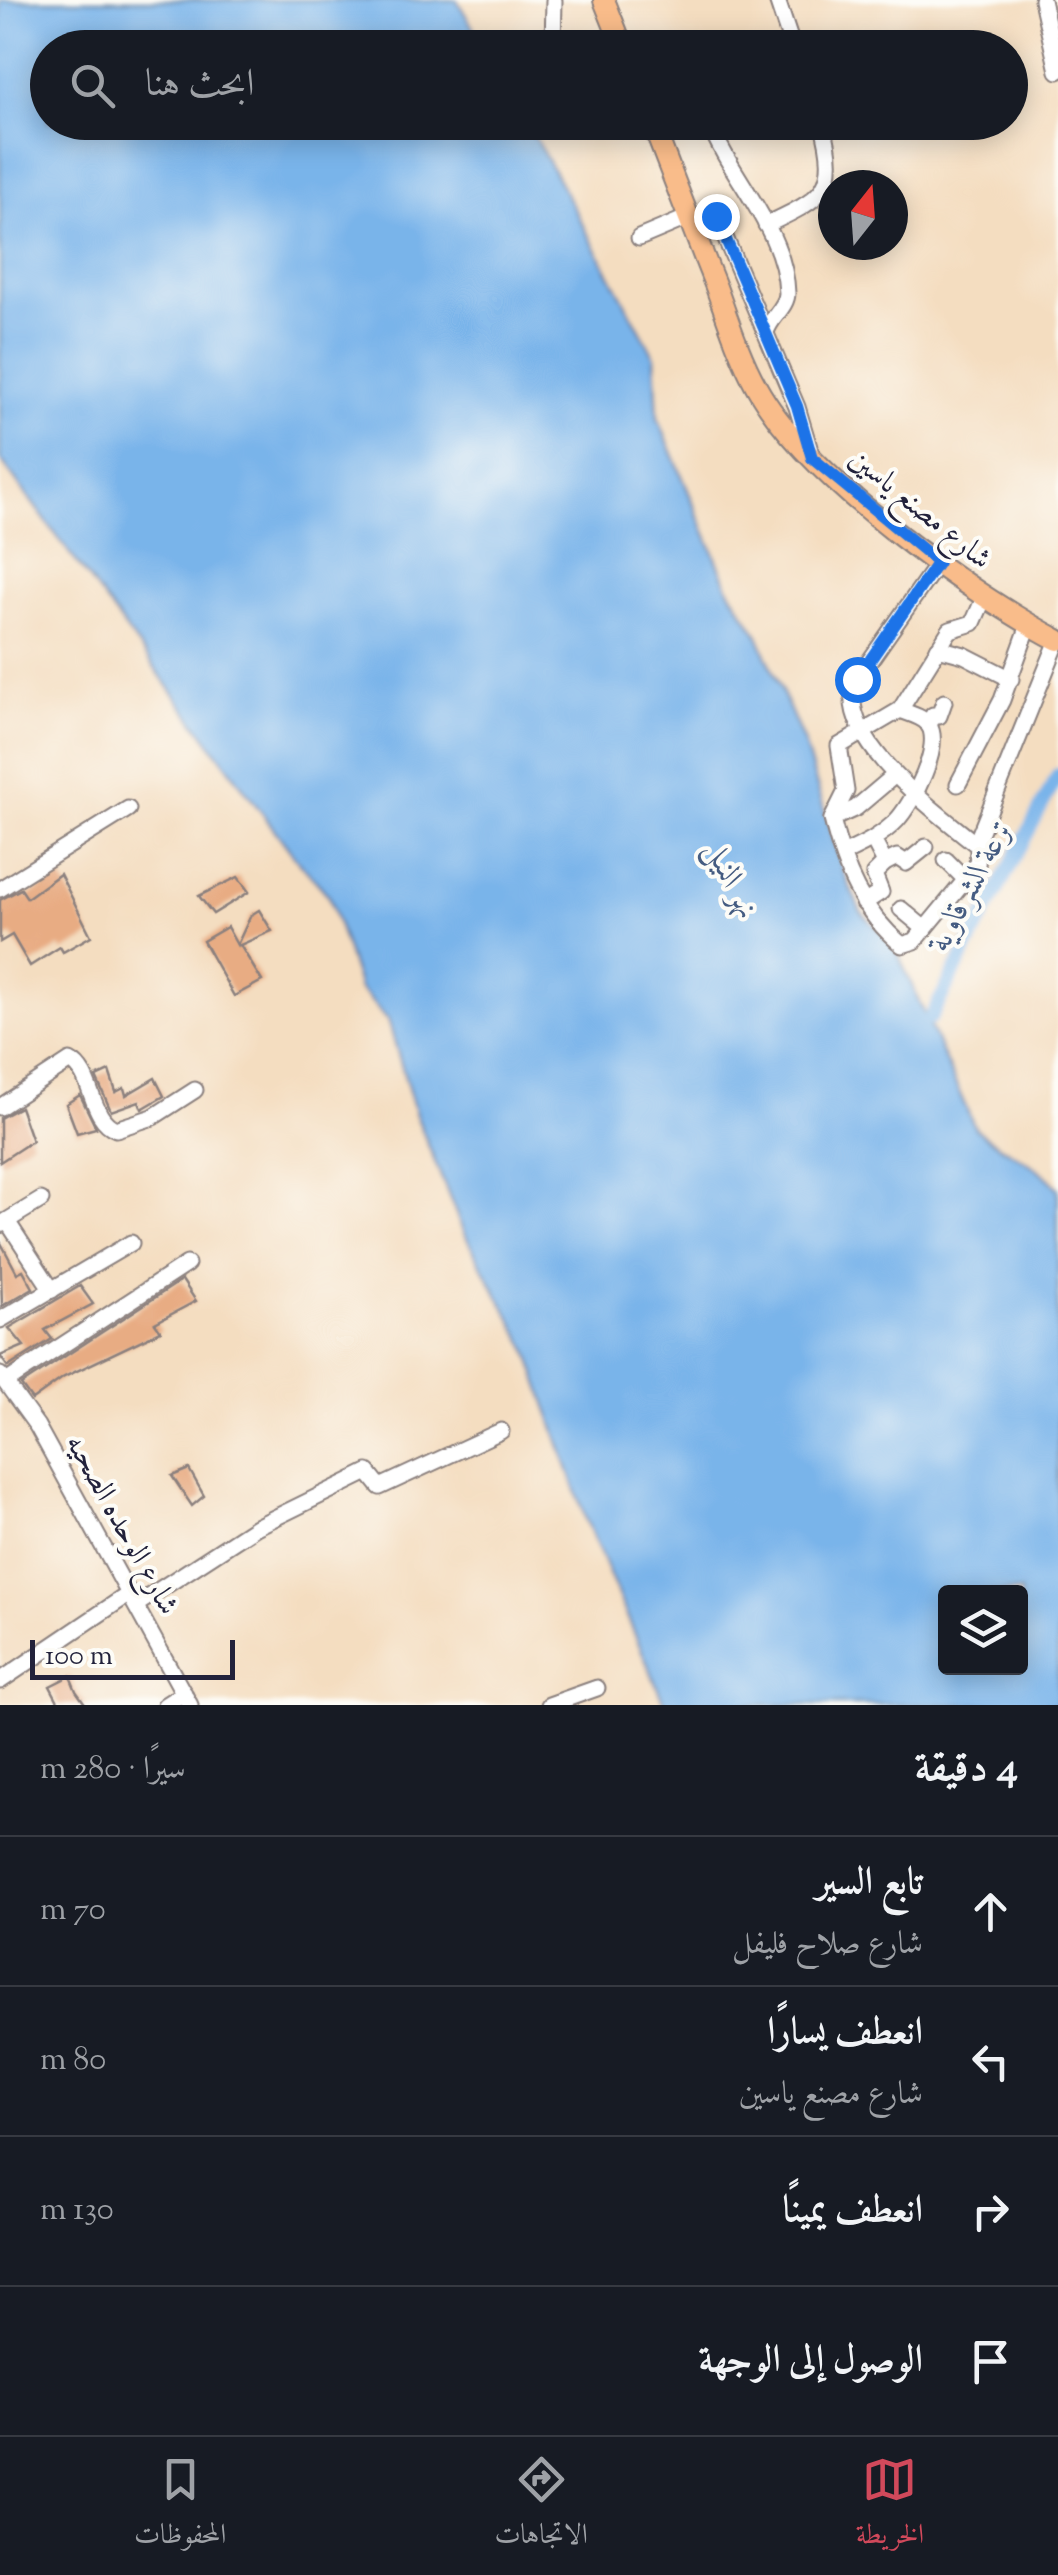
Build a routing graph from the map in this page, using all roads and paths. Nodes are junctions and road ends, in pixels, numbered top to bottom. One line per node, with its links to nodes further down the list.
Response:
1 (554, 0): 5 (street)
2 (604, 0): 6 (main road)
3 (777, 0): 7 (street)
4 (1042, 0): 8 (street)
5 (556, 30)
6 (616, 30)
7 (787, 30)
8 (1054, 40): 9 (street)
9 (1058, 71)
10 (659, 140): 14 (main road, شارع مصنع ياسين)
11 (717, 140): 15 (street)
12 (825, 140): 15 (street)
13 (716, 216): 17 (street)
14 (689, 217): 16 (street); 18 (main road, شارع مصنع ياسين)
15 (766, 226): 17 (street)
16 (640, 238)
17 (766, 333): 18 (street)
18 (812, 458): 19 (main road, شارع مصنع ياسين)
19 (938, 562): 20 (main road, شارع مصنع ياسين); 30 (street)
20 (984, 598): 21 (main road, شارع مصنع ياسين); 23 (street)
21 (1029, 625): 22 (main road, شارع مصنع ياسين); 24 (street)
22 (1058, 640): 28 (street)
23 (938, 648): 24 (street); 27 (street)
24 (1011, 679): 25 (street)
25 (1002, 700): 28 (street); 32 (street)
26 (944, 702): 29 (street)
27 (900, 710): 29 (street); 30 (street)
28 (1029, 712): 37 (street)
29 (930, 726): 33 (street)
30 (863, 730): 31 (street); 35 (street)
31 (895, 775): 33 (street); 35 (street)
32 (958, 784)
33 (916, 794): 36 (street); 37 (street)
34 (128, 809): 43 (street)
35 (832, 819): 39 (street)
36 (873, 840): 39 (street); 41 (street)
37 (977, 846): 42 (street)
38 (926, 847): 41 (street)
39 (842, 854): 44 (street)
40 (946, 860): 42 (street)
41 (885, 863): 44 (street)
42 (966, 880): 46 (street)
43 (0, 889)
44 (864, 903): 46 (street)
45 (901, 909): 46 (street)
46 (925, 929)
47 (195, 1090): 48 (street)
48 (0, 1106)
49 (41, 1200): 50 (street)
50 (4, 1223): 53 (street)
51 (131, 1244): 53 (street)
52 (188, 1264): 55 (street)
53 (52, 1290): 54 (street)
54 (0, 1320)
55 (3, 1378): 57 (street, شارع الوحده الصحيه)
56 (501, 1431): 57 (street)
57 (133, 1600): 58 (street); 60 (street, شارع الوحده الصحيه)
58 (0, 1681)
59 (597, 1688): 62 (street)
60 (187, 1699): 61 (street)
61 (164, 1705)
62 (549, 1705)

